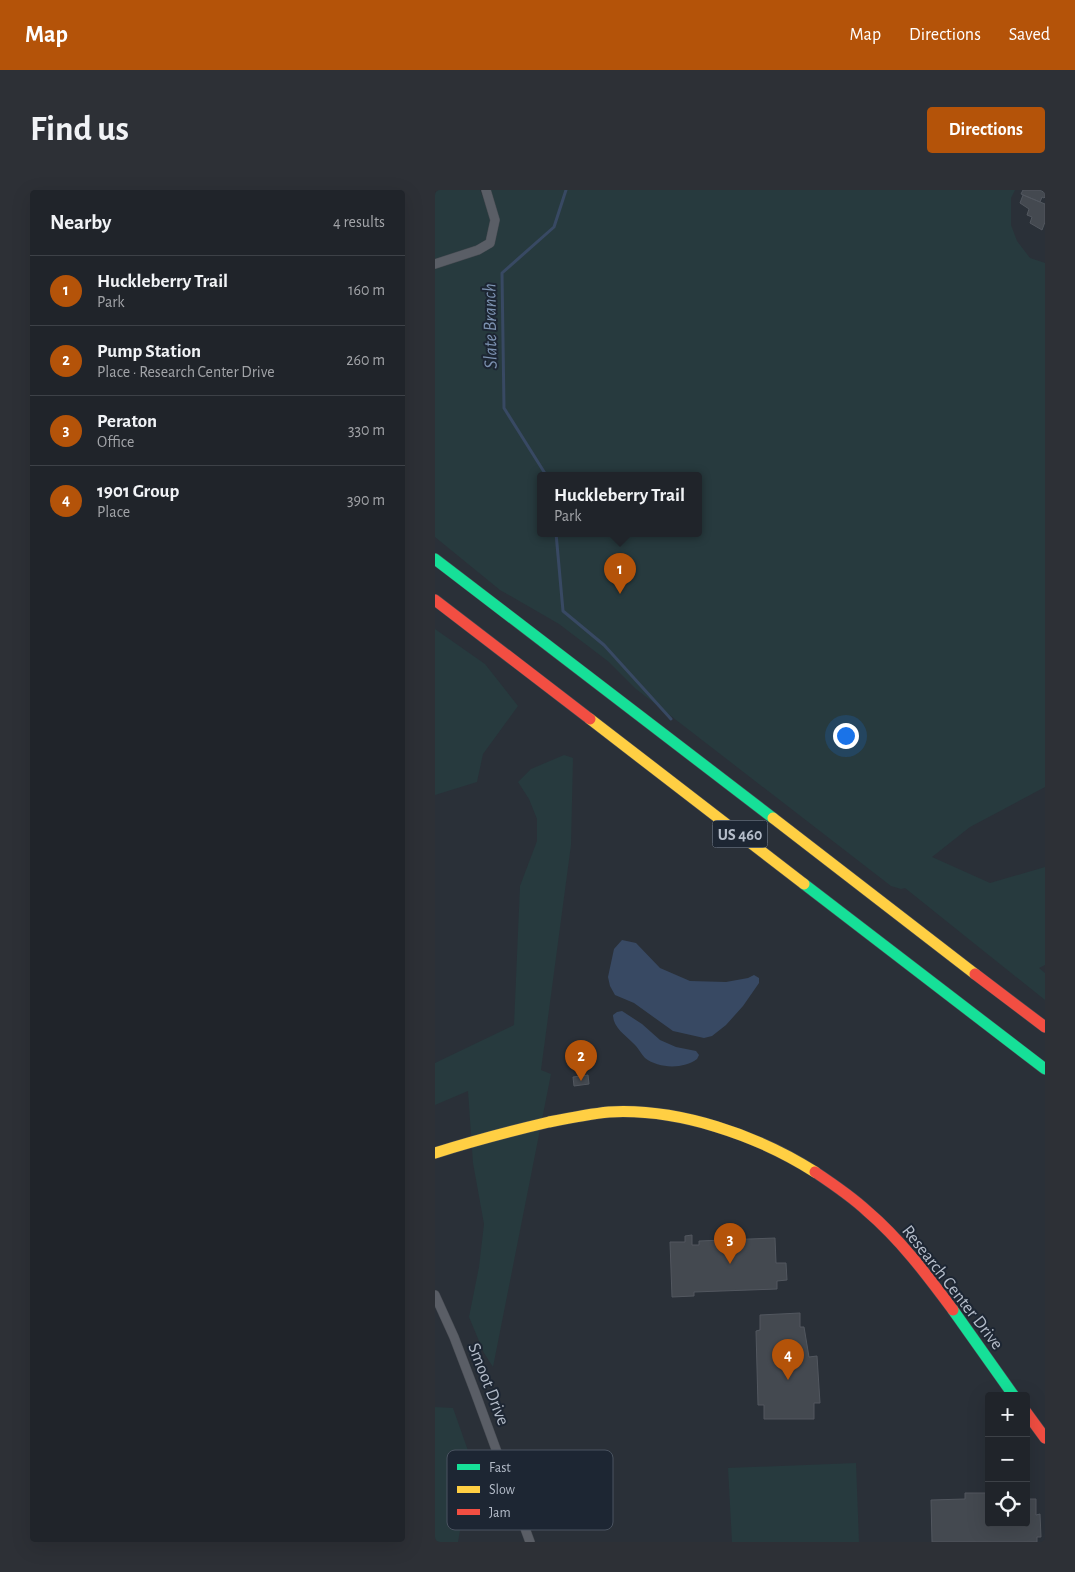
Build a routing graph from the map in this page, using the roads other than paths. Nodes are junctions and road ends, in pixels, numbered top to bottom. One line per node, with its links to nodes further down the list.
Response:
1 (486, 190): 2 (street)
2 (435, 264)
3 (435, 559): 5 (main road, US 460)
4 (435, 600): 6 (main road, US 460)
5 (1045, 1027)
6 (1045, 1069)
7 (435, 1153): 9 (main road, Research Center Drive)
8 (435, 1295): 12 (street, Smoot Drive)
9 (1011, 1392)
10 (1030, 1417): 11 (main road)
11 (1045, 1438)
12 (496, 1450)
13 (526, 1530): 14 (street, Smoot Drive)
14 (530, 1542)

